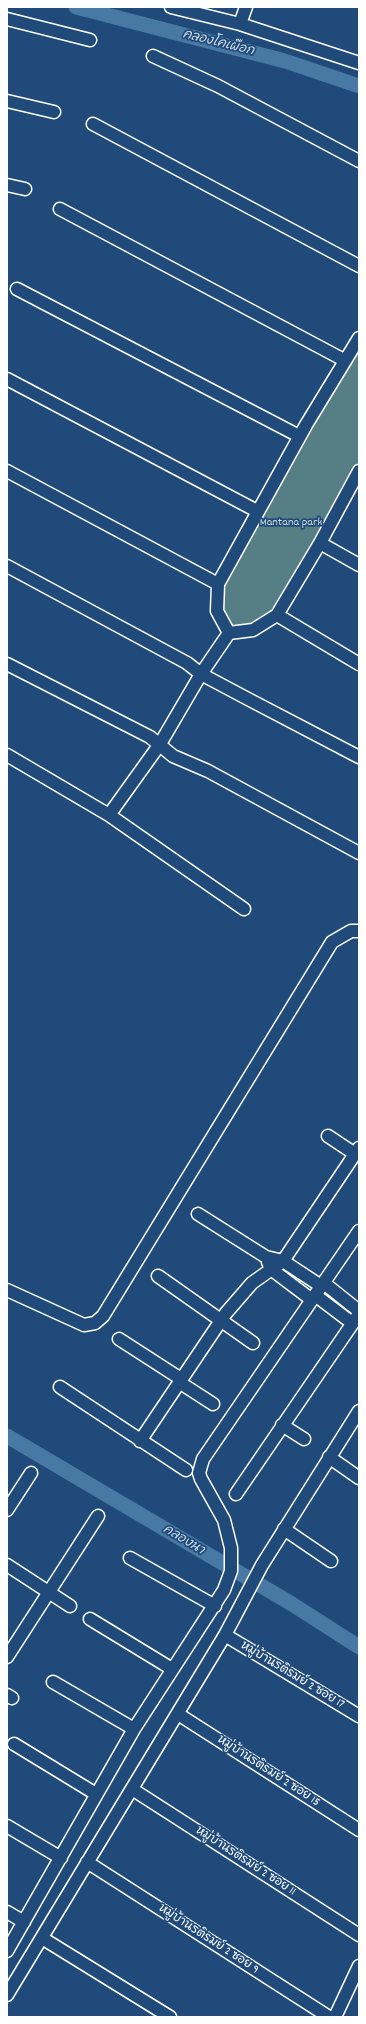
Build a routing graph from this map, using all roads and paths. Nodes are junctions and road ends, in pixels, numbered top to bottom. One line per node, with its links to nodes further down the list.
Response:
1 (171, 7): 4 (street)
2 (246, 7): 4 (street)
3 (7, 19): 5 (street)
4 (240, 24): 7 (street)
5 (90, 40)
6 (153, 56): 11 (street)
7 (359, 63)
8 (7, 101): 9 (street)
9 (54, 112)
10 (93, 124): 15 (street)
11 (359, 161)
12 (7, 184): 13 (street)
13 (25, 189)
14 (60, 209): 18 (street)
15 (359, 266)
16 (17, 289): 20 (street)
17 (359, 338): 18 (street)
18 (344, 360): 20 (street)
19 (7, 379): 23 (street)
20 (299, 436): 23 (street)
21 (7, 471): 27 (street)
22 (359, 472): 24 (street)
23 (257, 511): 27 (street)
24 (320, 543): 26 (street); 28 (street)
25 (7, 566): 32 (street)
26 (359, 566)
27 (218, 584): 29 (street)
28 (277, 615): 29 (street); 31 (street)
29 (229, 633): 32 (street)
30 (7, 664): 33 (street)
31 (359, 664)
32 (202, 674): 33 (street); 35 (street)
33 (160, 744): 36 (street); 37 (street)
34 (7, 755): 36 (street)
35 (359, 757)
36 (109, 815): 38 (street)
37 (359, 853)
38 (244, 909)
39 (359, 931): 48 (street)
40 (328, 1136): 41 (street)
41 (356, 1155): 45 (street)
42 (198, 1214): 44 (street)
43 (359, 1231): 49 (street)
44 (266, 1257): 45 (street); 46 (street)
45 (283, 1261): 46 (street); 49 (street)
46 (271, 1269): 49 (street); 52 (street)
47 (158, 1276): 52 (street)
48 (7, 1290)
49 (318, 1291): 50 (street); 51 (street); 75 (street)
50 (359, 1311)
51 (356, 1318): 59 (street)
52 (221, 1320): 54 (street); 55 (street)
53 (119, 1339): 55 (street)
54 (253, 1343)
55 (180, 1381): 57 (street); 61 (street)
56 (60, 1388): 61 (street)
57 (213, 1404)
58 (359, 1411): 62 (street)
59 (282, 1425): 60 (street); 66 (street)
60 (304, 1439)
61 (140, 1441): 63 (street)
62 (329, 1457): 65 (street); 69 (street)
63 (186, 1470)
64 (31, 1473): 67 (street)
65 (359, 1478)
66 (236, 1494)
67 (7, 1510)
68 (98, 1516): 73 (street)
69 (284, 1529): 71 (street); 77 (street)
70 (130, 1558): 75 (street)
71 (331, 1560)
72 (7, 1565): 73 (street)
73 (49, 1591): 74 (street); 78 (street)
74 (70, 1606)
75 (215, 1606): 79 (street)
76 (90, 1618): 79 (street)
77 (225, 1635): 81 (street); 82 (street, หมู่บ้านรติรมย์ 2 ซอย 17)
78 (7, 1657)
79 (172, 1669): 83 (street)
80 (53, 1682): 83 (street)
81 (178, 1714): 85 (street); 88 (street, หมู่บ้านรติรมย์ 2 ซอย 15)
82 (359, 1716)
83 (134, 1729): 86 (street)
84 (14, 1744): 86 (street)
85 (132, 1789): 90 (street); 93 (street, หมู่บ้านรติรมย์ 2 ซอย 11)
86 (96, 1794): 89 (street)
87 (7, 1826): 89 (street)
88 (359, 1830)
89 (61, 1858): 92 (street)
90 (88, 1862): 94 (street); 99 (street, หมู่บ้านรติรมย์ 2 ซอย 9)
91 (7, 1912): 92 (street)
92 (24, 1922): 95 (street)
93 (359, 1935)
94 (42, 1938): 97 (street); 98 (street)
95 (7, 1951)
96 (359, 1966): 100 (street)
97 (7, 1995)
98 (170, 2017)
99 (329, 2017)
100 (335, 2017)

